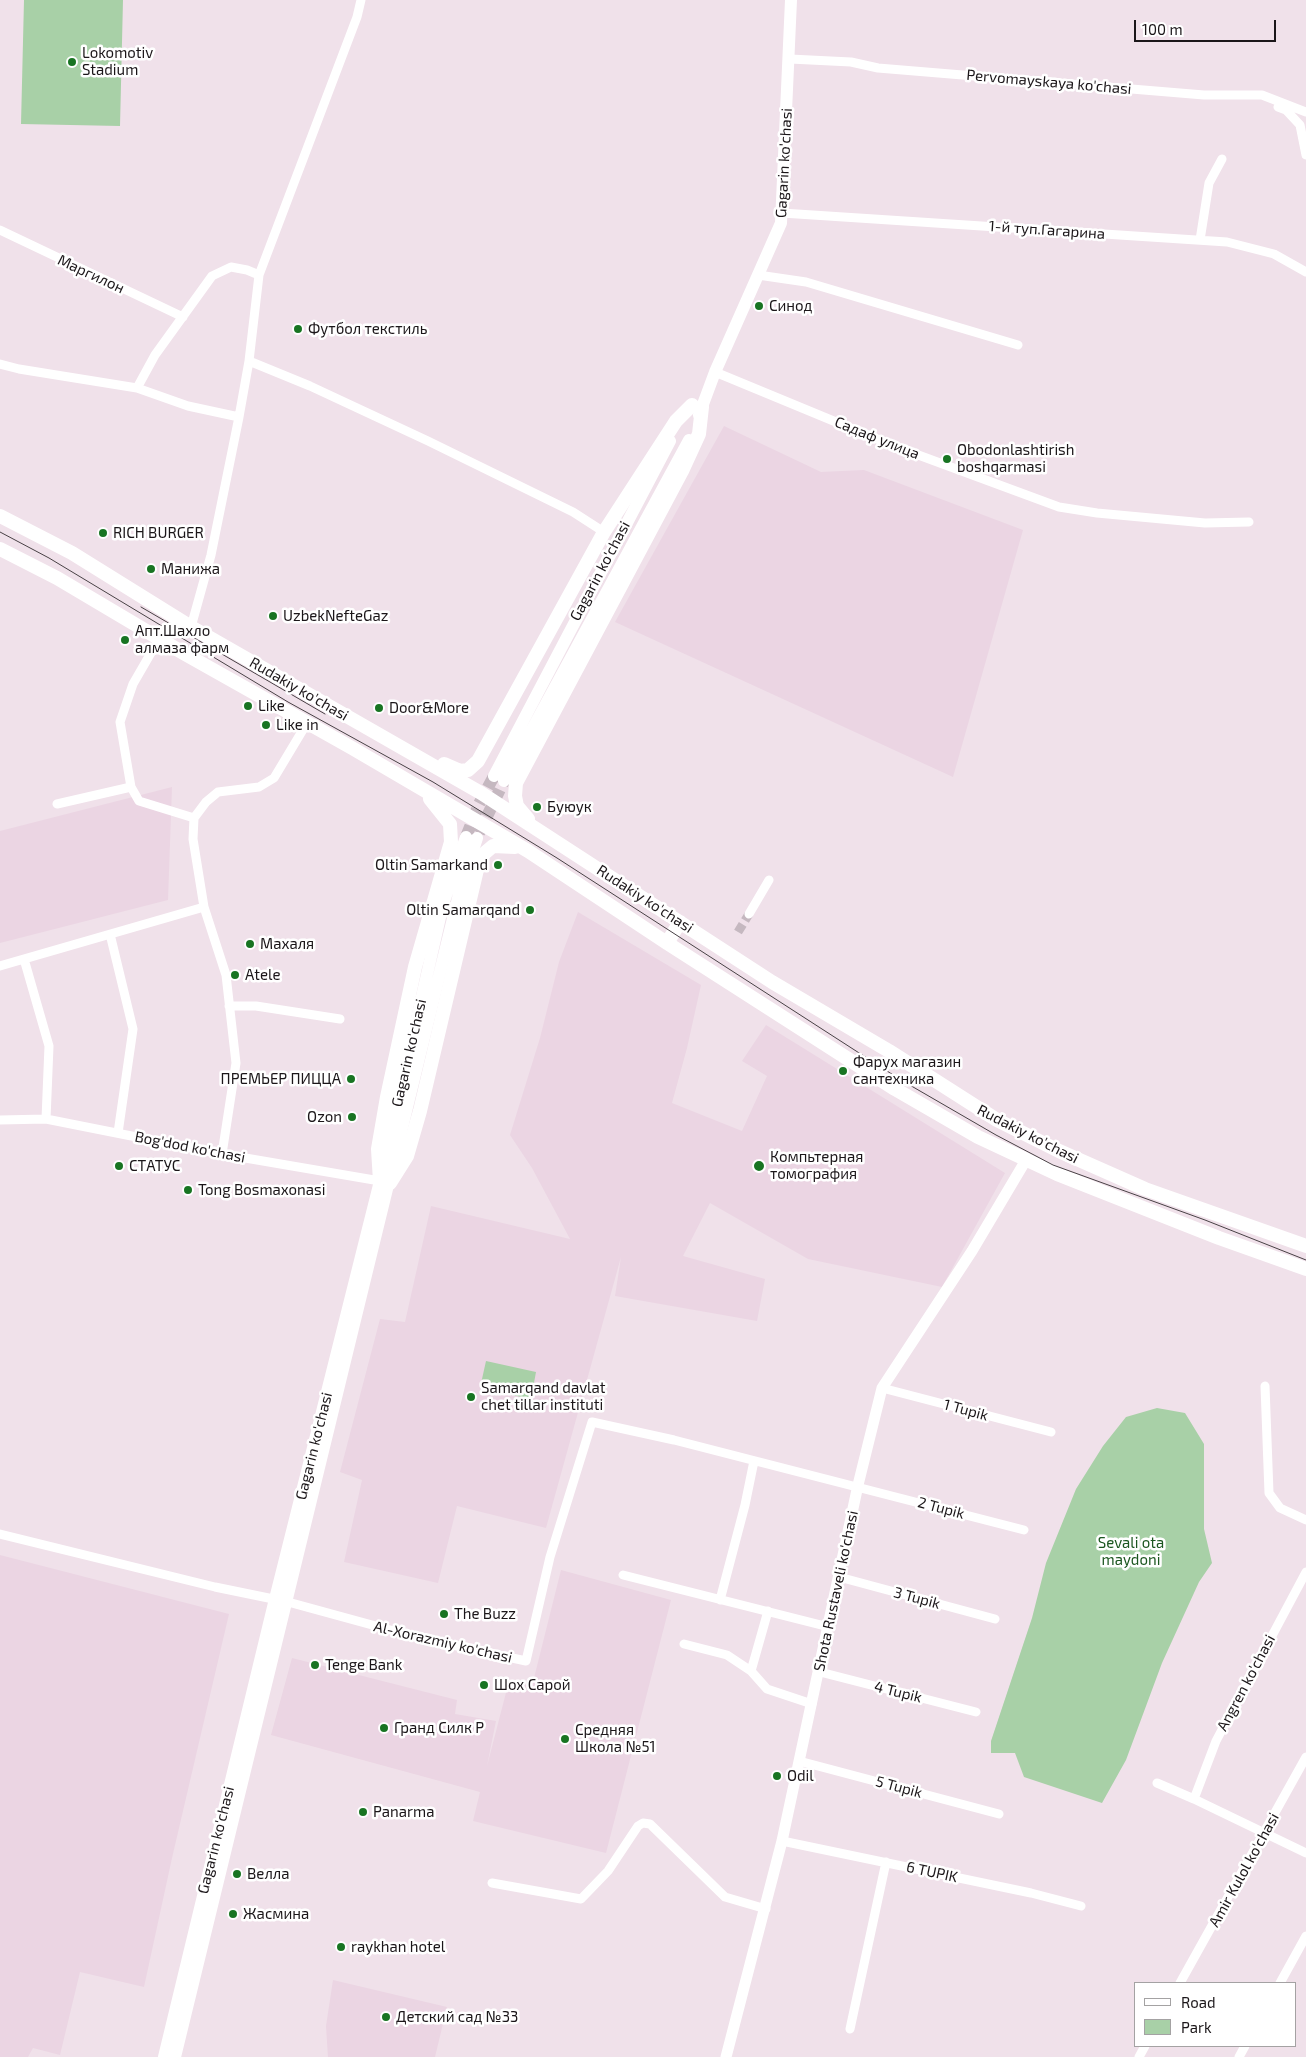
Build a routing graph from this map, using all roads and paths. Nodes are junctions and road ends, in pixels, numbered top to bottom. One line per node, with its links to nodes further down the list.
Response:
1 (361, 0): 12 (street)
2 (791, 0): 3 (main road, Gagarin ko'chasi)
3 (790, 59): 4 (street, Pervomayskaya ko'chasi); 8 (main road, Gagarin ko'chasi)
4 (1204, 95): 5 (street, Pervomayskaya ko'chasi); 6 (street)
5 (1306, 112)
6 (1306, 156)
7 (1222, 159): 10 (street)
8 (782, 213): 10 (street, 1-й туп.Гагарина); 13 (main road, Gagarin ko'chasi)
9 (0, 230): 14 (street, Маргилон)
10 (1200, 240): 11 (street, 1-й туп.Гагарина)
11 (1306, 272)
12 (259, 275): 14 (street); 16 (street)
13 (758, 275): 15 (street); 18 (main road, Gagarin ko'chasi)
14 (183, 317): 19 (street)
15 (1018, 345)
16 (249, 361): 21 (street); 24 (street)
17 (0, 364): 19 (street)
18 (715, 372): 20 (main road, Gagarin ko'chasi); 23 (street, Садаф улица)
19 (137, 388): 21 (street)
20 (697, 406): 24 (main road); 32 (main road, Gagarin ko'chasi); 37 (main road)
21 (239, 417): 26 (street)
22 (0, 516): 26 (main road, Rudakiy ko'chasi)
23 (1249, 522)
24 (604, 532): 31 (main road)
25 (0, 549): 27 (main road, Rudakiy ko'chasi)
26 (191, 627): 29 (main road, Rudakiy ko'chasi)
27 (159, 638): 28 (main road, Rudakiy ko'chasi); 34 (street)
28 (307, 723): 30 (main road, Rudakiy ko'chasi); 36 (street)
29 (367, 728): 30 (main road); 31 (main road, Rudakiy ko'chasi)
30 (352, 748): 33 (main road, Rudakiy ko'chasi)
31 (410, 752): 37 (main road, Rudakiy ko'chasi)
32 (499, 778)
33 (417, 786): 39 (main road, Rudakiy ko'chasi); 55 (main road)
34 (131, 787): 35 (street); 36 (street)
35 (57, 804)
36 (194, 818): 41 (street)
37 (543, 834): 43 (main road, Rudakiy ko'chasi)
38 (471, 837): 55 (main road, Gagarin ko'chasi)
39 (528, 851): 45 (main road, Rudakiy ko'chasi); 55 (main road)
40 (769, 880): 42 (street)
41 (204, 907): 44 (street); 48 (street)
42 (749, 914)
43 (680, 922): 45 (main road); 56 (main road, Rudakiy ko'chasi)
44 (110, 934): 46 (street); 52 (street)
45 (667, 943): 54 (main road, Rudakiy ko'chasi)
46 (24, 959): 47 (street); 50 (street)
47 (0, 966)
48 (230, 1006): 49 (street); 53 (street)
49 (340, 1019)
50 (46, 1119): 51 (street, Bog'dod ko'chasi); 52 (street, Bog'dod ko'chasi)
51 (0, 1120)
52 (118, 1134): 53 (street, Bog'dod ko'chasi)
53 (222, 1154): 55 (street, Bog'dod ko'chasi)
54 (1026, 1160): 57 (main road, Rudakiy ko'chasi); 59 (street, Shota Rustaveli ko'chasi)
55 (385, 1182): 69 (main road, Gagarin ko'chasi); 71 (main road, Gagarin ko'chasi)
56 (1306, 1246)
57 (1306, 1269)
58 (1265, 1386): 63 (street)
59 (882, 1388): 60 (street, 1 Tupik); 62 (street, Shota Rustaveli ko'chasi)
60 (1051, 1432)
61 (754, 1461): 62 (street, Al-Xorazmiy ko'chasi); 70 (street); 71 (street, Al-Xorazmiy ko'chasi)
62 (858, 1486): 64 (street, 2 Tupik); 68 (street, Shota Rustaveli ko'chasi)
63 (1306, 1520)
64 (1024, 1530)
65 (0, 1534): 69 (street, Al-Xorazmiy ko'chasi)
66 (1306, 1572): 83 (street, Angren ko'chasi)
67 (623, 1576): 70 (street)
68 (839, 1577): 73 (street, 3 Tupik); 74 (street, Shota Rustaveli ko'chasi)
69 (275, 1599): 71 (street, Al-Xorazmiy ko'chasi); 96 (main road, Gagarin ko'chasi)
70 (720, 1600): 72 (street)
71 (288, 1602): 97 (main road, Gagarin ko'chasi)
72 (768, 1611): 74 (street); 76 (street)
73 (995, 1619)
74 (829, 1627): 77 (street, Shota Rustaveli ko'chasi)
75 (684, 1644): 76 (street)
76 (751, 1671): 78 (street)
77 (820, 1672): 78 (street, Shota Rustaveli ko'chasi); 79 (street, 4 Tupik)
78 (812, 1704): 81 (street, Shota Rustaveli ko'chasi)
79 (976, 1712)
80 (1306, 1757): 85 (street, Amir Kulol ko'chasi)
81 (799, 1761): 84 (street, 5 Tupik); 86 (street, Shota Rustaveli ko'chasi)
82 (1157, 1783): 83 (street)
83 (1194, 1799): 85 (street)
84 (999, 1814)
85 (1264, 1835): 87 (street); 93 (street, Amir Kulol ko'chasi)
86 (782, 1841): 88 (street, 6 TUPIK); 91 (street, Shota Rustaveli ko'chasi)
87 (1306, 1853)
88 (886, 1862): 90 (street, 6 TUPIK); 95 (street)
89 (492, 1883): 91 (street)
90 (1080, 1906)
91 (766, 1909): 98 (street, Shota Rustaveli ko'chasi)
92 (1306, 1936): 94 (street)
93 (1181, 1982)
94 (1281, 1982)
95 (850, 2029)
96 (164, 2057)
97 (175, 2057)
98 (726, 2057)

